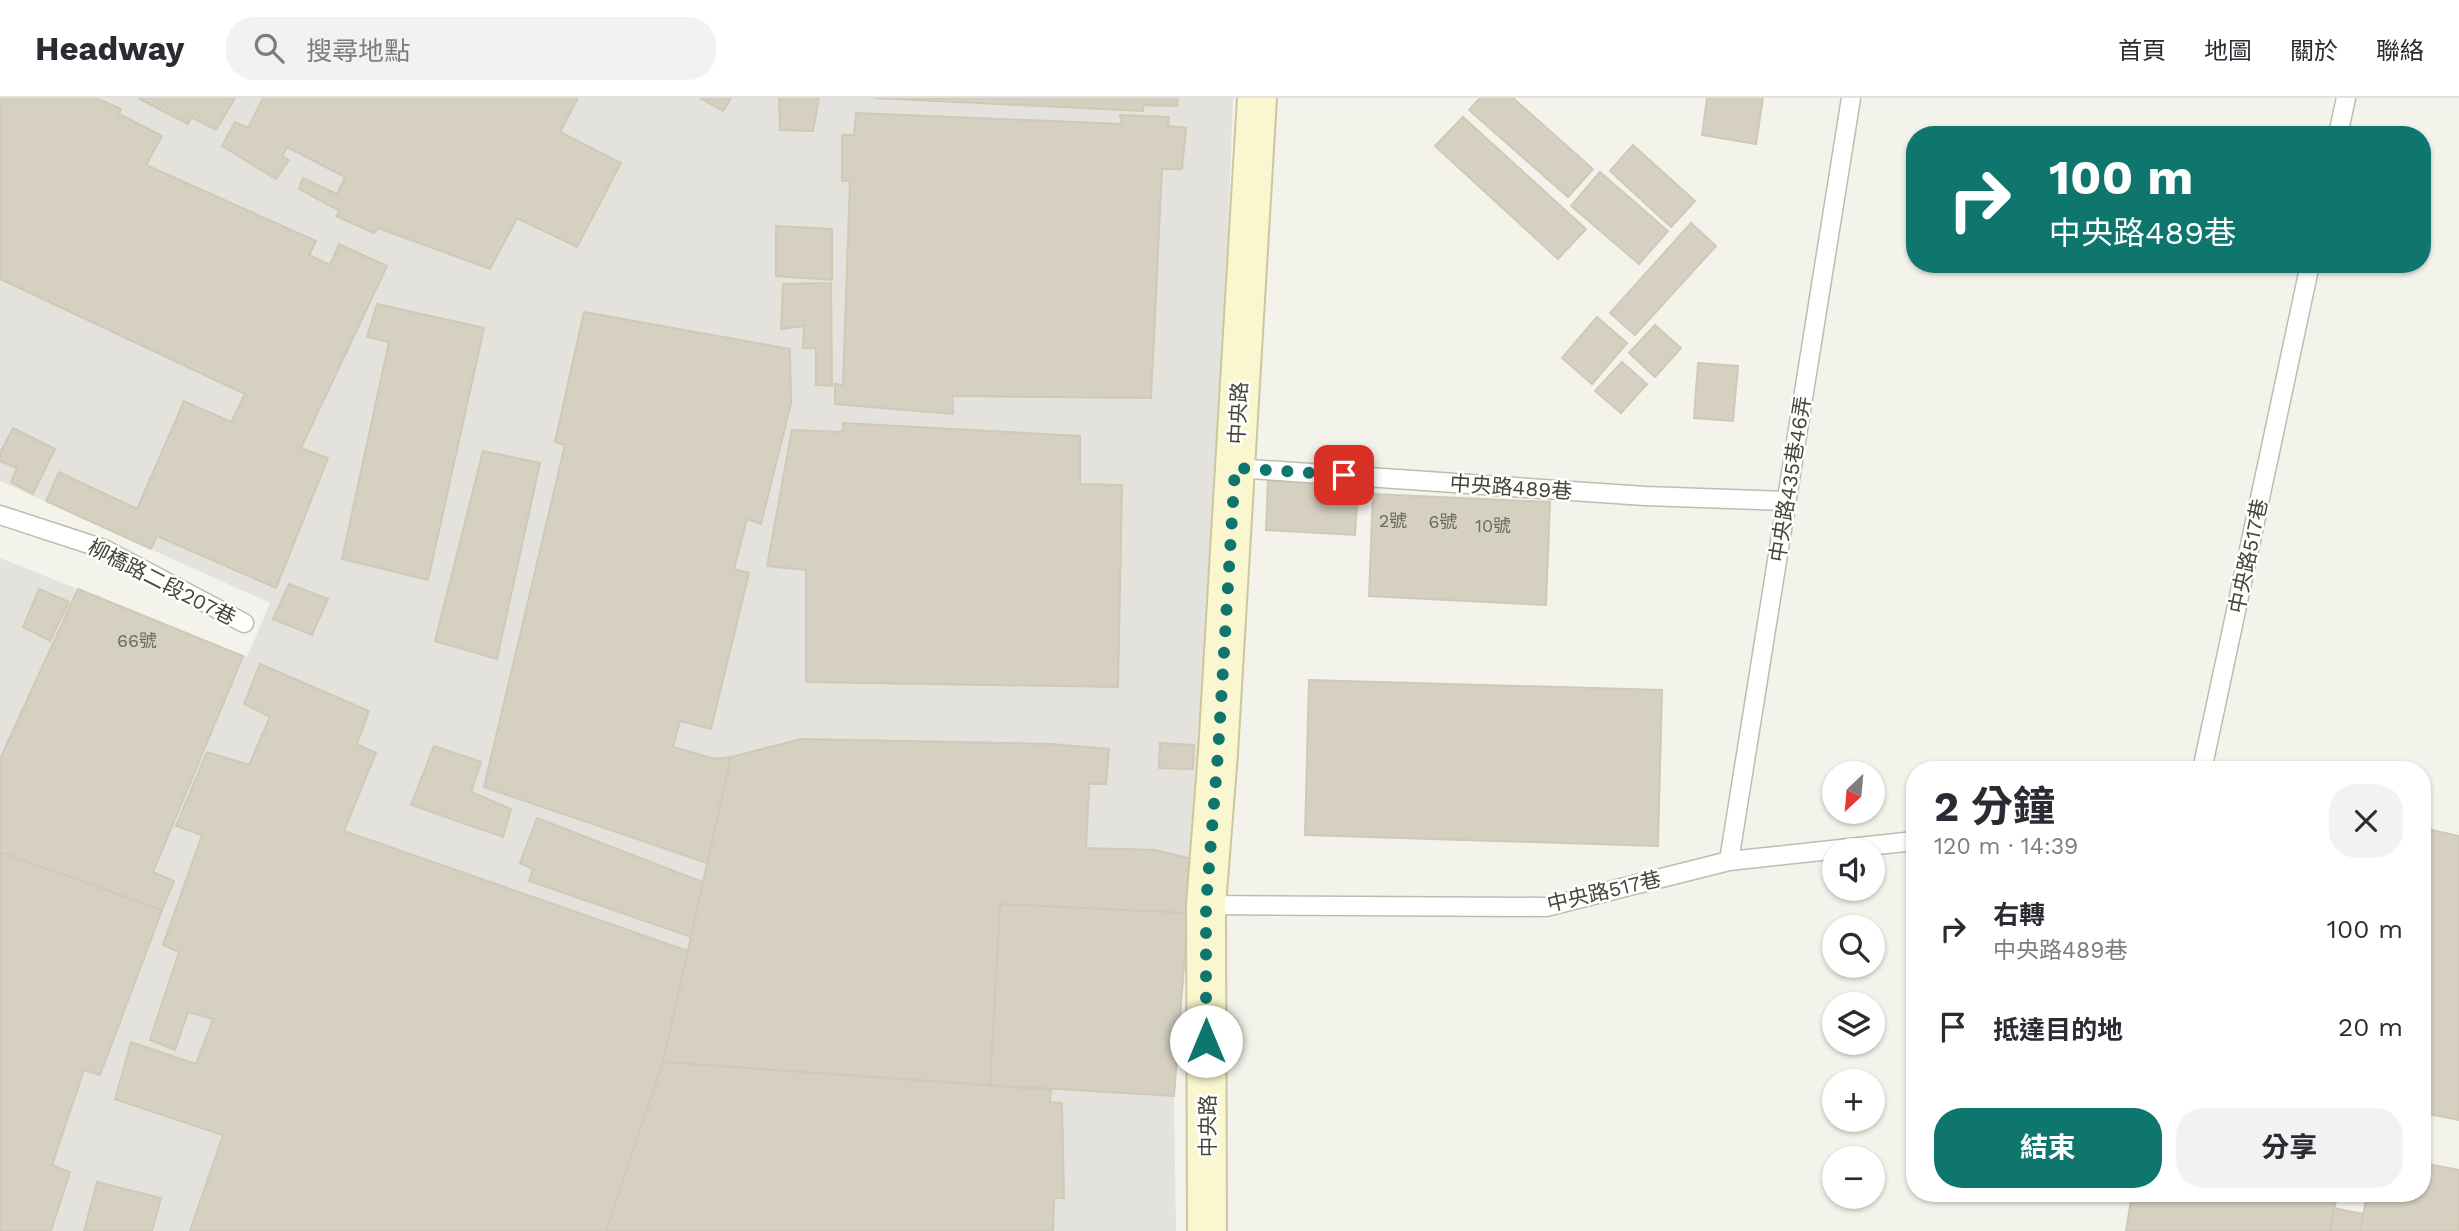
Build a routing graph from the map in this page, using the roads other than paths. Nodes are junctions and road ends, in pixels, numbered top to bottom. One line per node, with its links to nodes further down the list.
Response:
1 (1257, 98): 6 (street, 中央路)
2 (1852, 98): 7 (lane, 中央路435巷46弄)
3 (2346, 98): 4 (lane)
4 (2340, 126)
5 (2309, 273): 10 (lane, 中央路517巷)
6 (1235, 468): 7 (lane, 中央路489巷); 13 (street, 中央路)
7 (1787, 501): 12 (lane, 中央路435巷46弄)
8 (0, 515): 9 (lane, 柳橋路二段207巷)
9 (244, 623)
10 (2204, 761)
11 (1906, 842): 12 (lane, 中央路517巷)
12 (1729, 861): 13 (lane, 中央路517巷)
13 (1206, 905): 14 (street, 中央路)
14 (1207, 1231)

